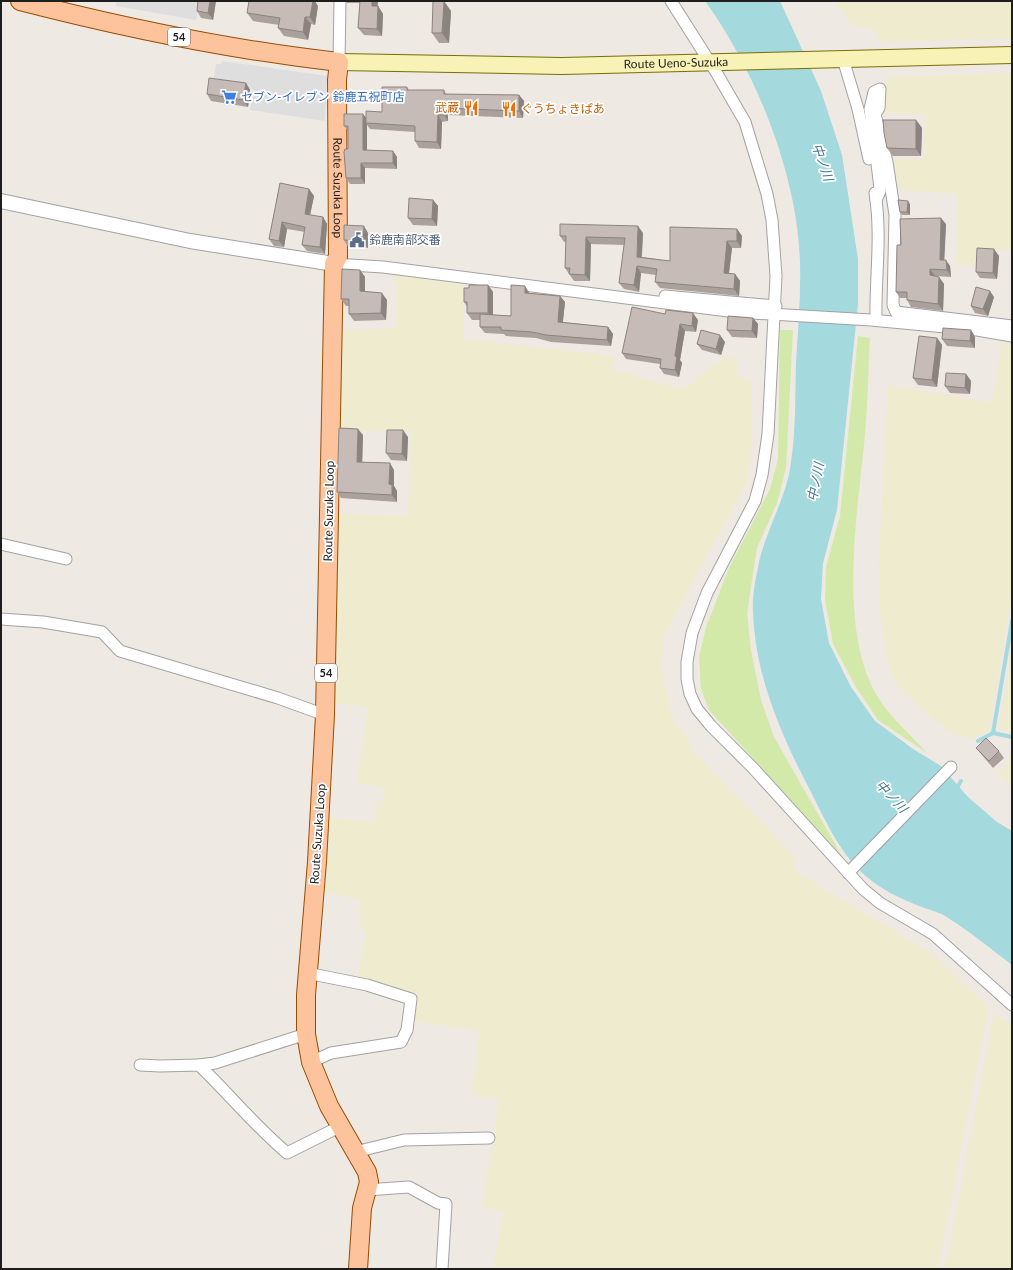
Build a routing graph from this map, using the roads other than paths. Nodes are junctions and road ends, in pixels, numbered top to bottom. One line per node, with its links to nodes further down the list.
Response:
1 (20, 1): 6 (main road, 54)
2 (340, 1): 6 (street)
3 (672, 1): 7 (street)
4 (1012, 55): 5 (main road, Route Ueno-Suzuka)
5 (843, 59): 7 (main road, Route Ueno-Suzuka); 8 (street)
6 (339, 62): 7 (main road, Route Ueno-Suzuka); 10 (main road, Route Suzuka Loop / 54)
7 (712, 62): 11 (street)
8 (876, 200): 12 (street); 13 (street)
9 (1, 201): 10 (street)
10 (334, 264): 11 (street); 17 (main road, Route Suzuka Loop / 54)
11 (776, 311): 12 (street); 19 (street)
12 (874, 320): 13 (street)
13 (1011, 331)
14 (1, 544): 15 (street)
15 (66, 558)
16 (1, 619): 17 (street)
17 (325, 715): 20 (main road, Route Suzuka Loop / 54)
18 (951, 767): 19 (street)
19 (848, 873): 21 (street)
20 (307, 973): 22 (main road, Route Suzuka Loop / 54); 23 (street)
21 (1012, 1005)
22 (306, 1034): 23 (main road, Route Suzuka Loop / 54); 25 (street)
23 (310, 1062): 26 (main road, Route Suzuka Loop / 54)
24 (140, 1065): 25 (street)
25 (198, 1065): 26 (street)
26 (341, 1126): 28 (main road, Route Suzuka Loop / 54)
27 (489, 1138): 28 (street)
28 (355, 1152): 29 (main road, Route Suzuka Loop / 54)
29 (366, 1190): 30 (main road, Route Suzuka Loop / 54); 31 (street)
30 (358, 1269)
31 (442, 1269)

